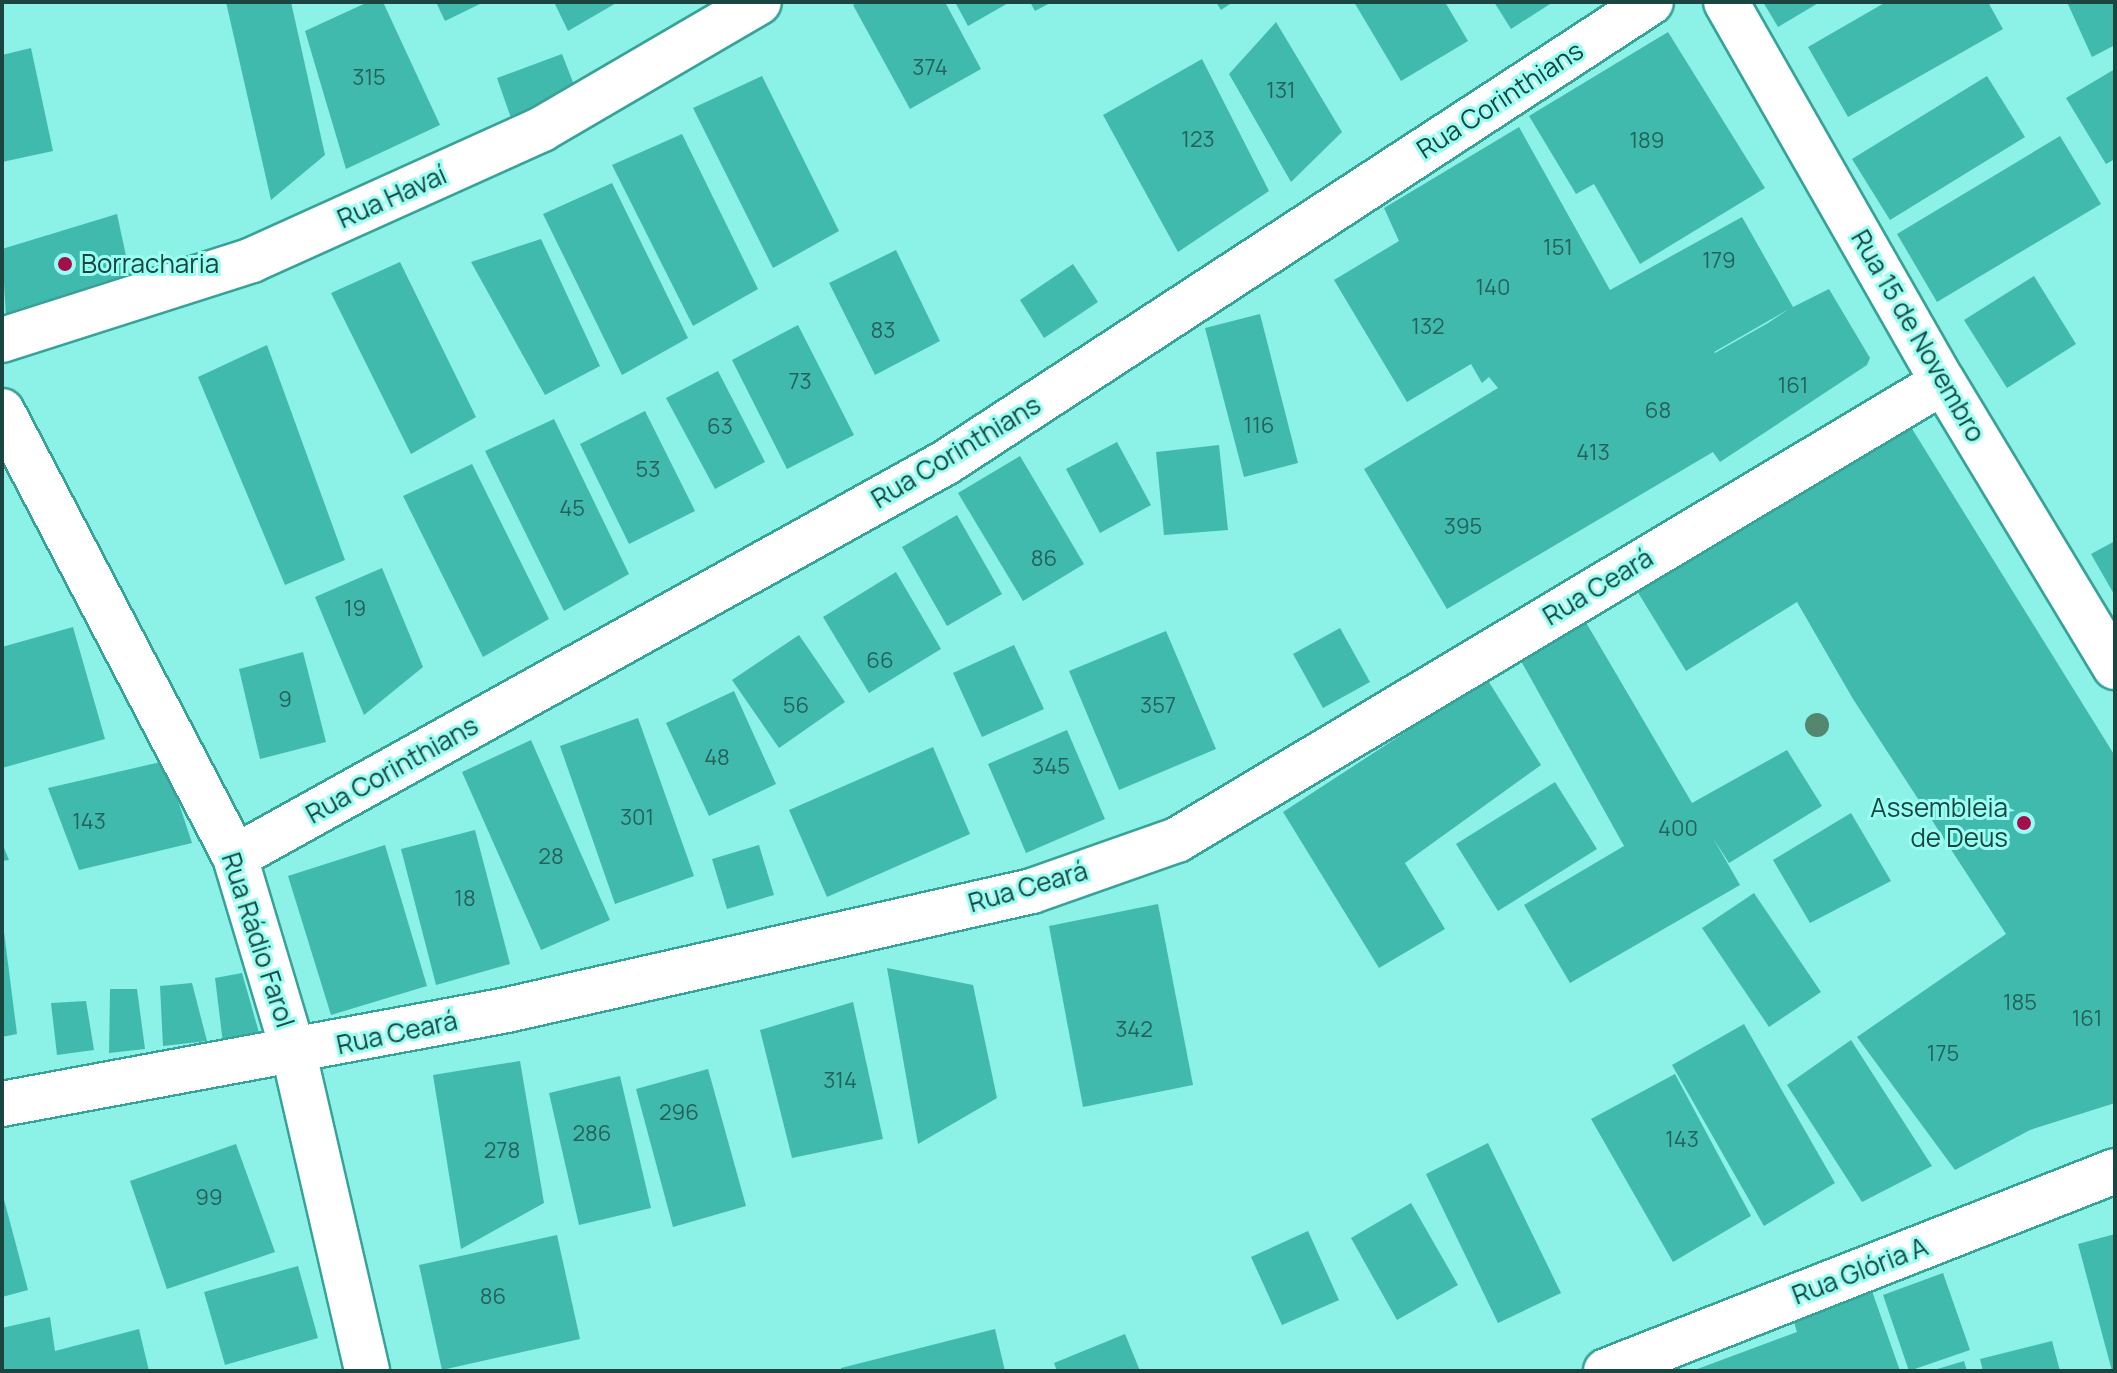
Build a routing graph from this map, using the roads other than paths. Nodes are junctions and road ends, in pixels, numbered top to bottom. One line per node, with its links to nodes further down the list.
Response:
1 (759, 2): 4 (street, Rua Havaí)
2 (1651, 2): 8 (street, Rua Corinthians)
3 (1726, 2): 5 (street, Rua 15 de Novembro)
4 (2, 340)
5 (1943, 382): 7 (street, Rua 15 de Novembro); 9 (street, Rua Ceará)
6 (2, 411): 8 (street, Rua Rádio Farol)
7 (2115, 667)
8 (235, 857): 9 (street, Rua Rádio Farol)
9 (294, 1054): 10 (street, Rua Ceará); 12 (street, Rua Rádio Farol)
10 (2, 1104)
11 (2115, 1171): 13 (street, Rua Glória A)
12 (367, 1371)
13 (1606, 1371)

